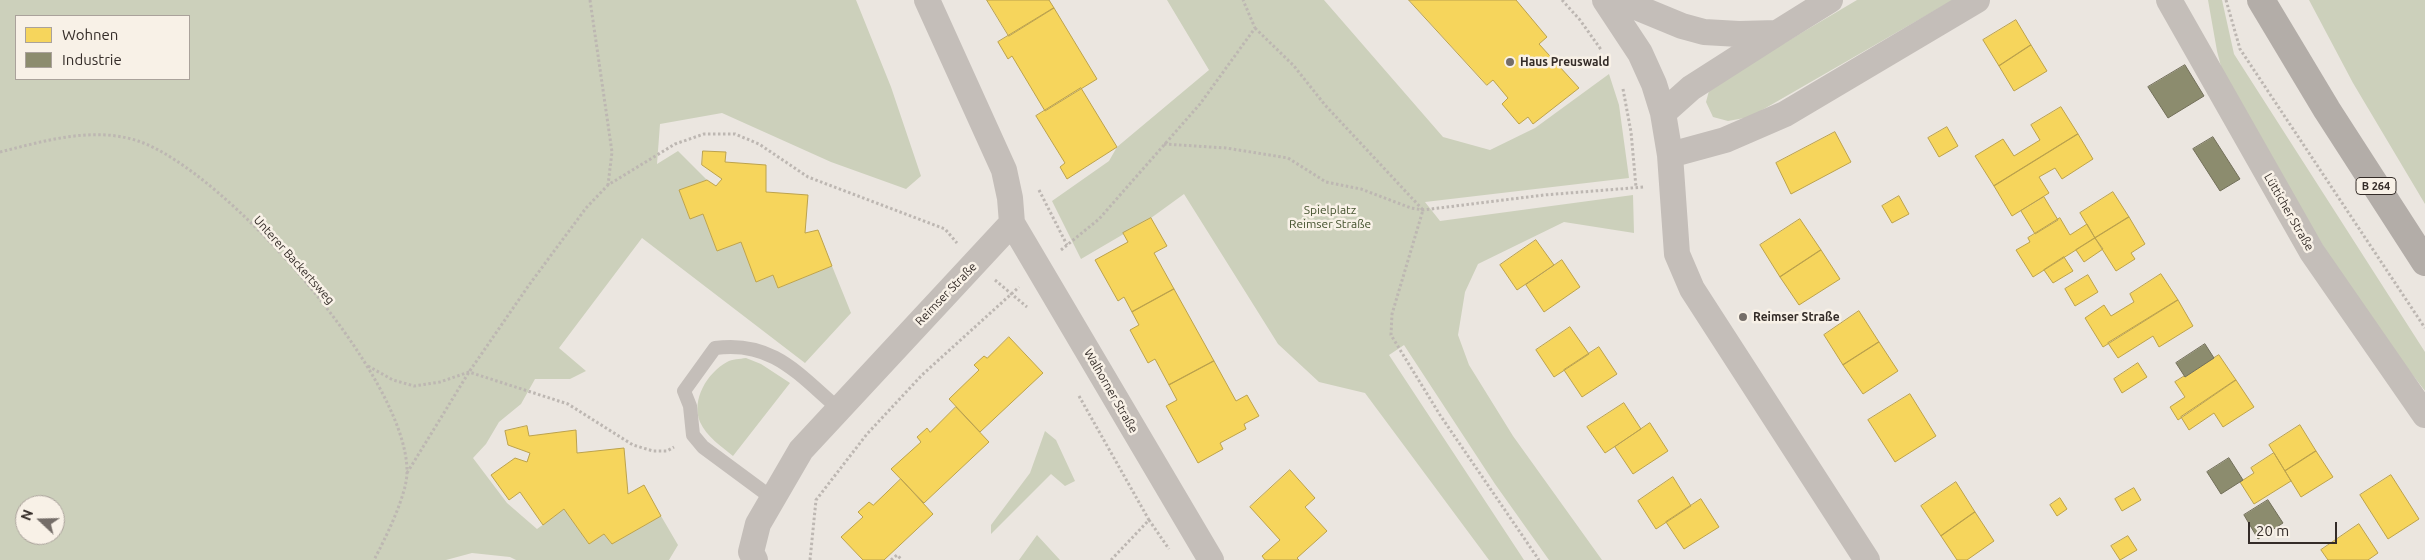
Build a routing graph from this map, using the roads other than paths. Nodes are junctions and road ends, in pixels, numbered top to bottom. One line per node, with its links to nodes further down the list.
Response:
1 (927, 0): 11 (street)
2 (1605, 0): 9 (street)
3 (1619, 0): 8 (street)
4 (1830, 0): 8 (street)
5 (1977, 0): 10 (street)
6 (2169, 0): 14 (street, Lütticher Straße)
7 (2261, 0): 12 (main road, B 264)
8 (1777, 33): 9 (street)
9 (1663, 113): 10 (street)
10 (1670, 154): 18 (street)
11 (1012, 223): 13 (street, Reimser Straße); 17 (street, Walhorner Straße)
12 (2425, 262)
13 (839, 409): 15 (street, Reimser Straße); 15 (lane)
14 (2425, 415)
15 (772, 498): 16 (street, Reimser Straße)
16 (748, 557)
17 (1211, 560)
18 (1867, 560)

